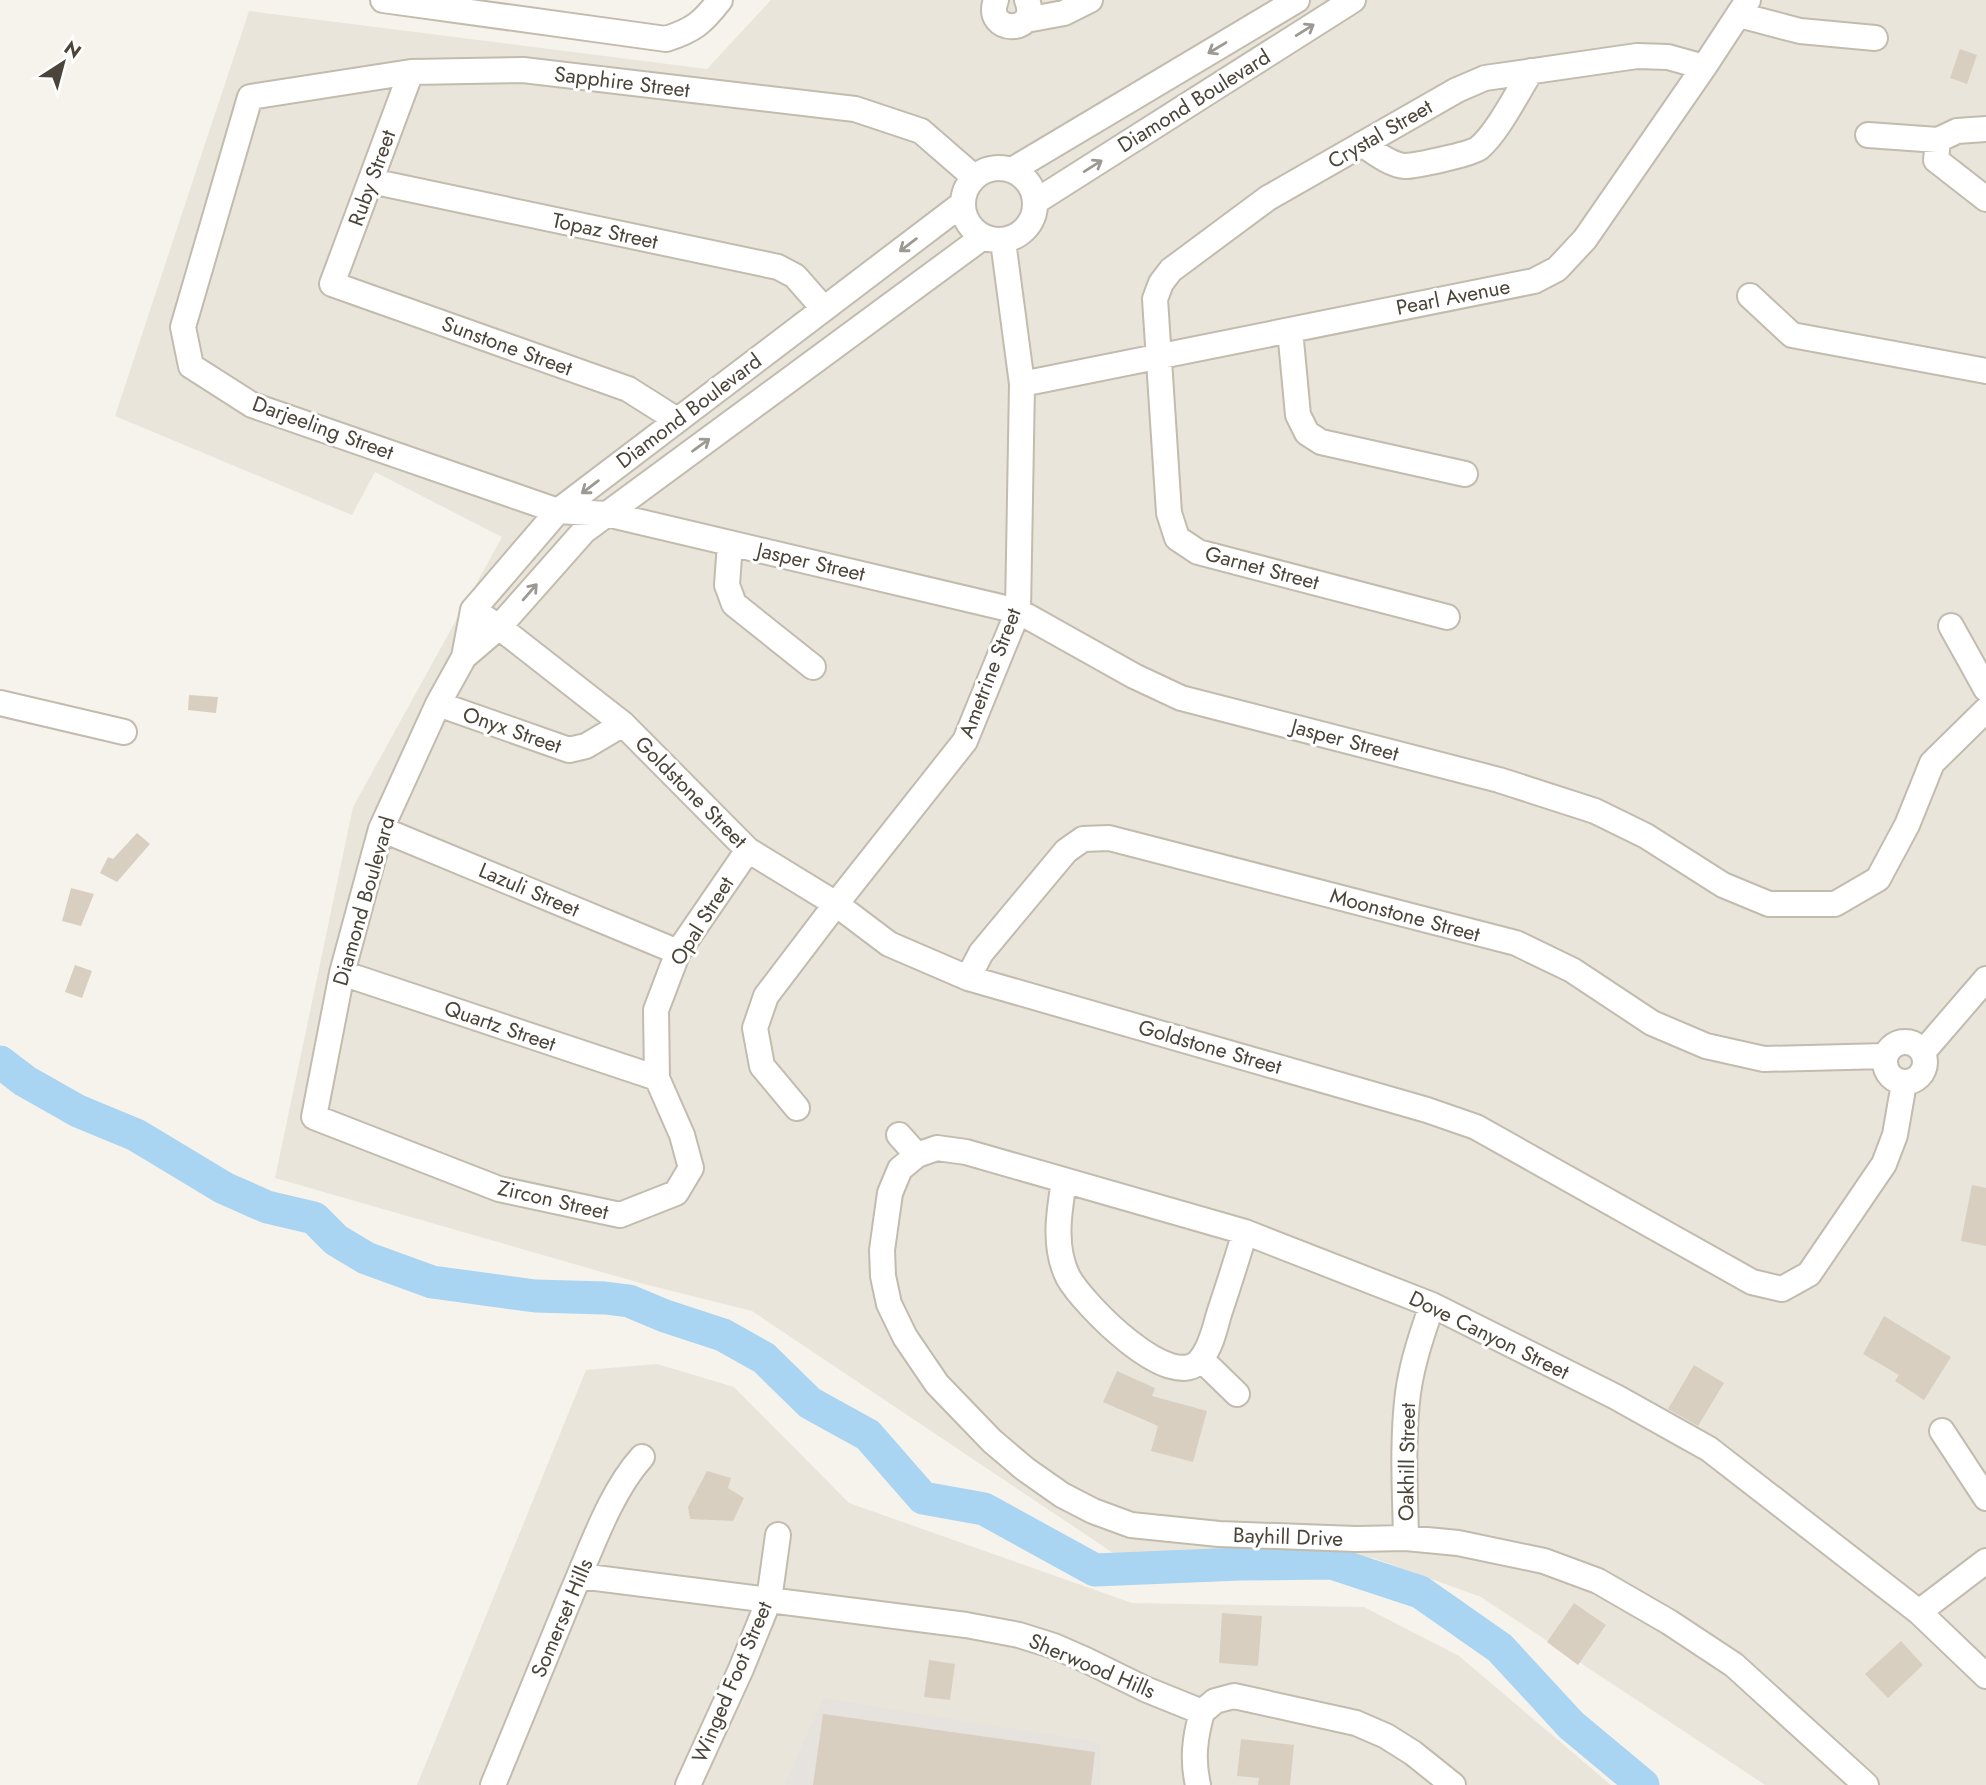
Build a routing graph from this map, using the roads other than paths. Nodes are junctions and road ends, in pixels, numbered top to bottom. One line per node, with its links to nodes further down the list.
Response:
1 (383, 0): 2 (street)
2 (720, 0)
3 (996, 0): 8 (street)
4 (1090, 0): 8 (street)
5 (1297, 0): 18 (street, Diamond Boulevard, one-way to 18)
6 (1353, 0): 22 (street, Diamond Boulevard, one-way to 6)
7 (1744, 8): 9 (street); 10 (street, Pearl Avenue)
8 (1027, 10)
9 (1875, 38)
10 (1704, 67): 11 (street, Crystal Street); 28 (street, Pearl Avenue)
11 (1531, 71): 17 (street, Crystal Street); 17 (street)
12 (411, 72): 13 (street, Sapphire Street); 19 (street, Sapphire Street); 20 (street, Ruby Street)
13 (250, 97): 34 (street, Darjeeling Street)
14 (1986, 129): 16 (street)
15 (1868, 135): 16 (street)
16 (1938, 140): 21 (street)
17 (1362, 144): 29 (street, Crystal Street)
18 (1012, 170): 19 (street); 22 (street)
19 (974, 177): 23 (street)
20 (370, 181): 25 (street, Ruby Street); 27 (street, Topaz Street)
21 (1986, 199)
22 (1035, 202): 24 (street)
23 (962, 204): 24 (street); 27 (street, Diamond Boulevard, one-way to 27)
24 (993, 239): 31 (street, Ametrine Street); 35 (street, Diamond Boulevard, one-way to 24)
25 (332, 284): 32 (street, Sunstone Street)
26 (1751, 296): 30 (street)
27 (824, 309): 32 (street, Diamond Boulevard)
28 (1290, 330): 29 (street, Pearl Avenue); 33 (street)
29 (1158, 356): 31 (street, Pearl Avenue); 39 (street, Garnet Street)
30 (1986, 371)
31 (1022, 384): 38 (street, Ametrine Street)
32 (677, 420): 34 (street, Diamond Boulevard, one-way to 34)
33 (1465, 474)
34 (558, 511): 35 (street, Darjeeling Street); 37 (street, Diamond Boulevard)
35 (607, 514): 36 (street, Jasper Street); 41 (street, Diamond Boulevard, one-way to 35)
36 (730, 543): 38 (street, Jasper Street); 43 (street)
37 (473, 610): 41 (street, Goldstone Street); 42 (street, Diamond Boulevard)
38 (1018, 611): 47 (street, Jasper Street); 52 (street, Ametrine Street)
39 (1447, 617)
40 (1951, 626): 44 (street)
41 (499, 627): 42 (street, Diamond Boulevard); 48 (street, Goldstone Street)
42 (464, 657): 46 (street, Diamond Boulevard)
43 (813, 667)
44 (1986, 689)
45 (0, 703): 49 (street)
46 (438, 704): 48 (street, Onyx Street); 50 (street, Diamond Boulevard)
47 (1986, 710)
48 (623, 724): 51 (street, Goldstone Street)
49 (124, 732)
50 (381, 828): 53 (street, Lazuli Street); 54 (street, Diamond Boulevard)
51 (748, 850): 52 (street, Goldstone Street); 53 (street, Opal Street)
52 (835, 904): 55 (street, Goldstone Street); 61 (street, Ametrine Street)
53 (677, 952): 59 (street, Opal Street)
54 (342, 973): 59 (street, Quartz Street); 62 (street, Diamond Boulevard)
55 (968, 978): 58 (street, Moonstone Street); 60 (street, Goldstone Street)
56 (1986, 979): 57 (street)
57 (1923, 1052): 58 (street); 60 (street)
58 (1886, 1056): 60 (street)
59 (657, 1078): 62 (street, Zircon Street)
60 (1903, 1083)
61 (797, 1108)
62 (314, 1117)
63 (899, 1135): 64 (street)
64 (917, 1155): 65 (street, Dove Canyon Street); 74 (street, Bayhill Drive)
65 (1064, 1181): 66 (street, Dove Canyon Street); 68 (street)
66 (1245, 1232): 67 (street, Dove Canyon Street); 68 (street)
67 (1432, 1305): 74 (street, Oakhill Street); 78 (street, Dove Canyon Street)
68 (1201, 1359): 69 (street)
69 (1237, 1394)
70 (1942, 1431): 72 (street)
71 (642, 1457): 76 (street, Somerset Hills)
72 (1986, 1498)
73 (778, 1535): 77 (street, Winged Foot Street)
74 (1406, 1538): 85 (street, Bayhill Drive)
75 (1986, 1562): 78 (street)
76 (580, 1576): 77 (street, Sherwood Hills); 81 (street, Somerset Hills)
77 (769, 1600): 80 (street, Sherwood Hills); 82 (street, Winged Foot Street)
78 (1919, 1612): 79 (street, Dove Canyon Street)
79 (1986, 1676)
80 (1202, 1712): 83 (street); 84 (street)
81 (493, 1785)
82 (688, 1785)
83 (1198, 1785)
84 (1453, 1785)
85 (1866, 1785)

